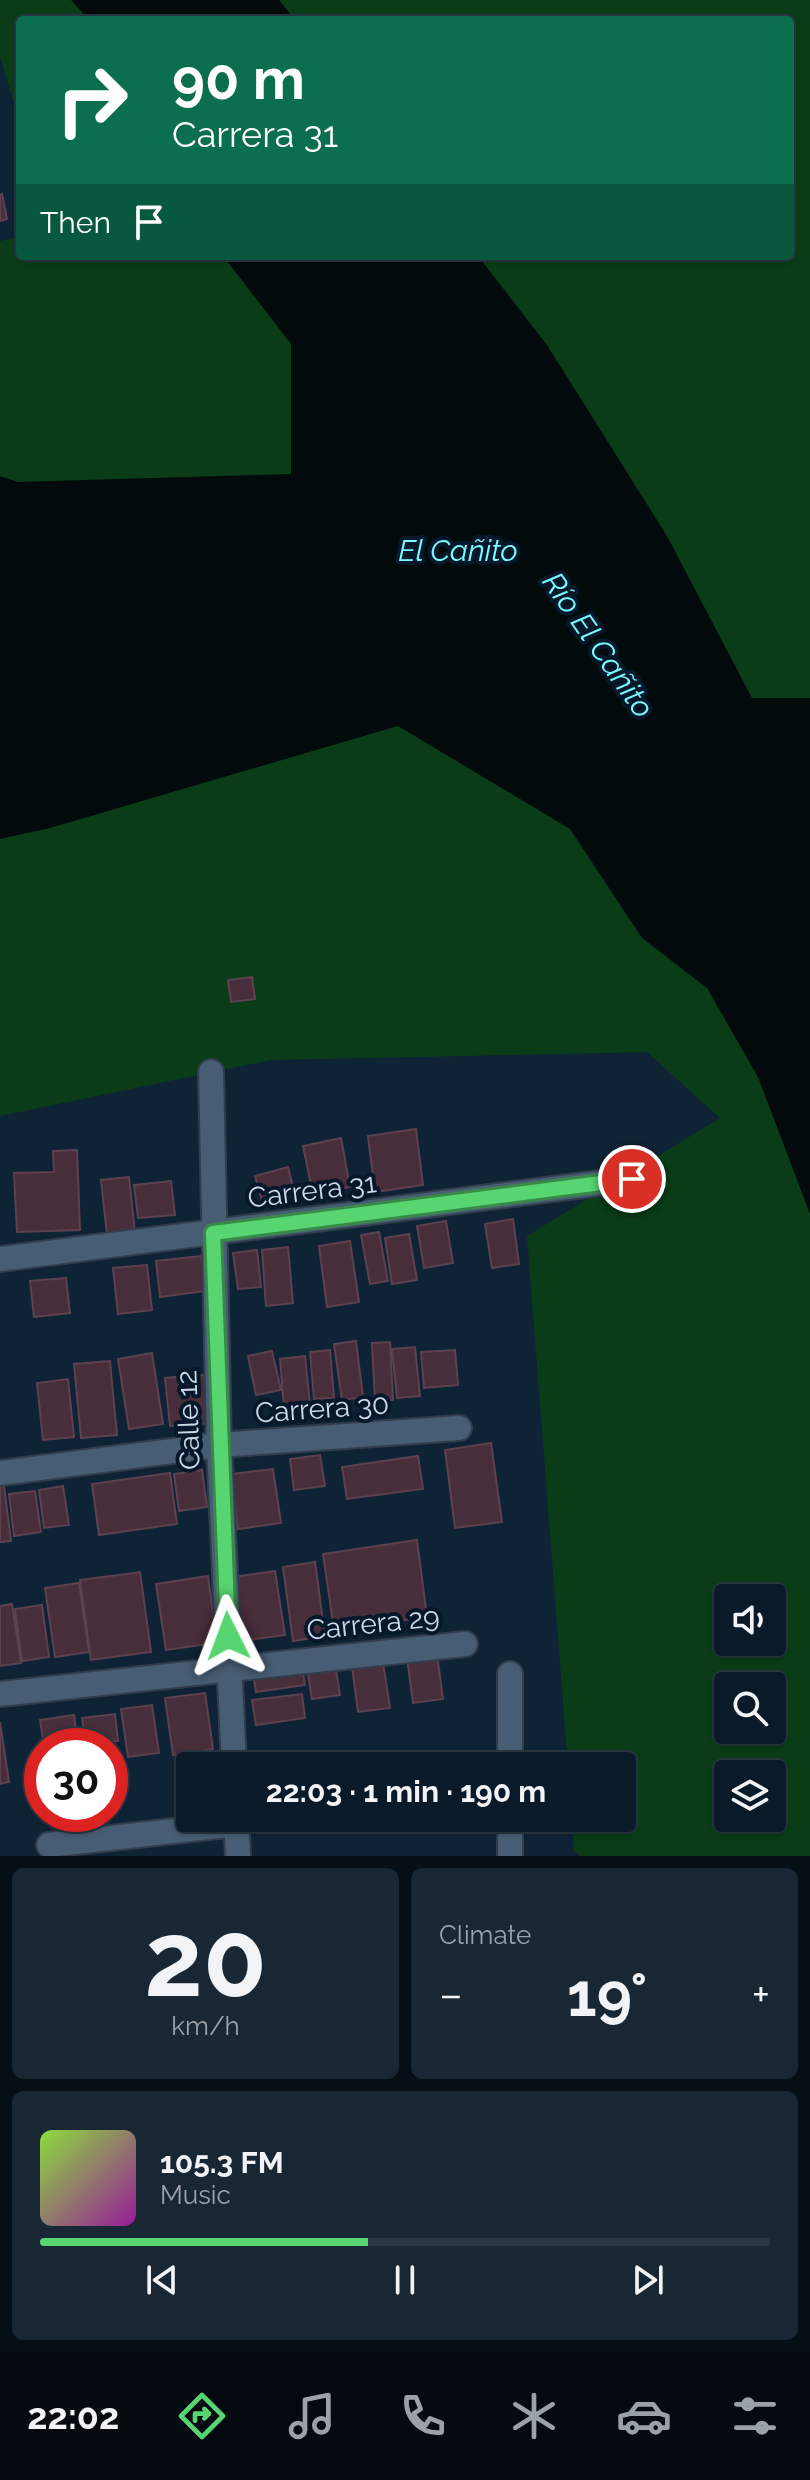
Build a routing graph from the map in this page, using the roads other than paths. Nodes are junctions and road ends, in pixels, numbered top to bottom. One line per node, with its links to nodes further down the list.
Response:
1 (211, 1072): 3 (street, Calle 12)
2 (632, 1179): 3 (street, Carrera 31)
3 (213, 1233): 4 (street, Carrera 31); 6 (street, Calle 12)
4 (0, 1259)
5 (459, 1428): 6 (street, Carrera 30)
6 (219, 1445): 7 (street, Carrera 30); 9 (street, Calle 12)
7 (0, 1473)
8 (465, 1644): 9 (street, Carrera 29)
9 (230, 1668): 11 (street, Carrera 29); 12 (street, Calle 12)
10 (510, 1674): 13 (street)
11 (0, 1694)
12 (233, 1752)
13 (510, 1752)
14 (176, 1829): 17 (street)
15 (237, 1832): 18 (street)
16 (510, 1832): 19 (street)
17 (49, 1845)
18 (238, 1856)
19 (510, 1856)

